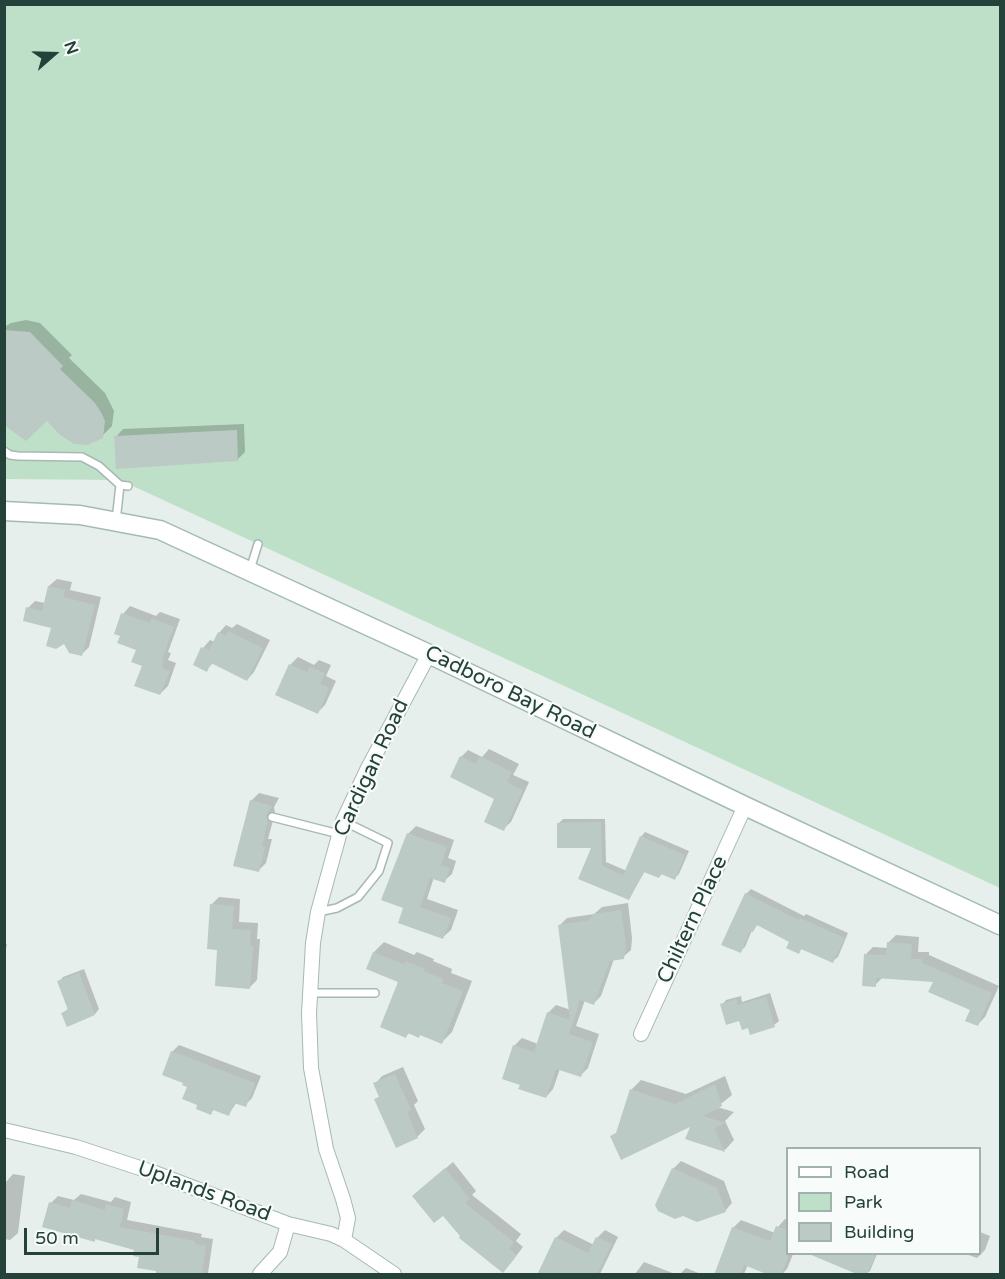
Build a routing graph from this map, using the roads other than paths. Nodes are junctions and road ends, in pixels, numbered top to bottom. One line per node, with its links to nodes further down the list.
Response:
1 (4, 451): 2 (lane)
2 (120, 484): 3 (lane); 5 (lane)
3 (128, 486)
4 (4, 512): 5 (main road, Cadboro Bay Road)
5 (116, 521): 7 (main road, Cadboro Bay Road)
6 (258, 544): 7 (lane)
7 (249, 572): 8 (main road, Cadboro Bay Road)
8 (429, 654): 9 (main road, Cadboro Bay Road); 11 (street, Cardigan Road)
9 (745, 806): 13 (main road, Cadboro Bay Road); 16 (street, Chiltern Place)
10 (272, 817): 11 (lane)
11 (341, 828): 12 (street, Cardigan Road); 12 (lane)
12 (318, 912): 14 (street, Cardigan Road)
13 (1000, 925)
14 (310, 993): 15 (lane); 19 (street, Cardigan Road)
15 (375, 993)
16 (641, 1034)
17 (4, 1130): 18 (street, Uplands Road)
18 (288, 1224): 19 (street, Uplands Road); 20 (street)
19 (344, 1240): 21 (street, Uplands Road)
20 (260, 1275)
21 (394, 1275)

